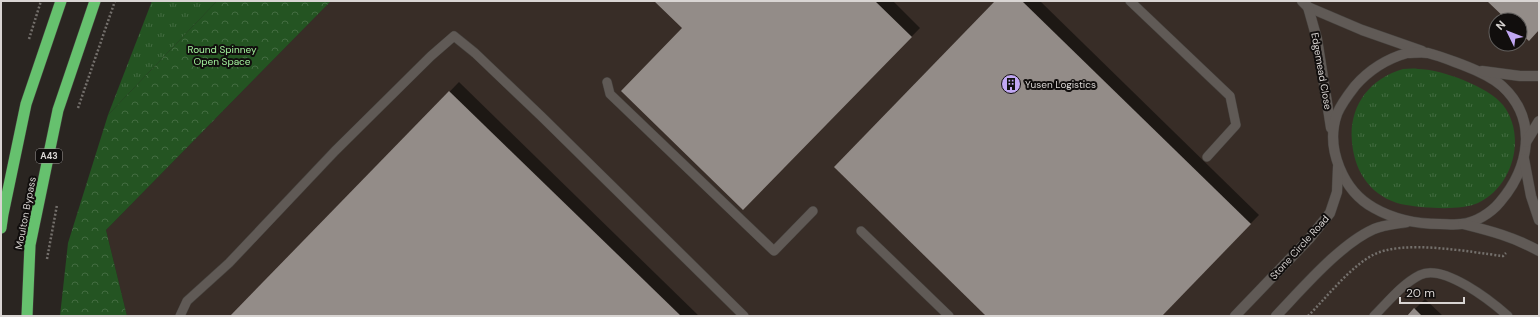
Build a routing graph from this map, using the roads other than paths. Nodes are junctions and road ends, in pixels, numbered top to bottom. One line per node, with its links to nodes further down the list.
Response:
1 (61, 1): 19 (highway, Moulton Bypass)
2 (95, 1): 22 (highway, Moulton Bypass / A43)
3 (1130, 1): 12 (lane)
4 (1305, 4): 5 (street, Edgemead Close); 10 (street, Edgemead Close)
5 (1427, 53): 6 (street, Stone Circle Road); 10 (street, Stone Circle Road)
6 (1476, 70): 7 (street, Stone Circle Road); 11 (street, Stone Circle Road)
7 (1539, 76)
8 (607, 82): 15 (lane)
9 (1539, 121): 11 (street, Stone Circle Road)
10 (1333, 135): 14 (street, Stone Circle Road)
11 (1526, 142): 13 (street, Stone Circle Road)
12 (1207, 157)
13 (1524, 159): 16 (street); 18 (street, Stone Circle Road)
14 (1338, 167): 17 (street, Stone Circle Road); 26 (street, Stone Circle Road)
15 (813, 211)
16 (1539, 220)
17 (1409, 222): 18 (street, Stone Circle Road); 27 (street, Stone Circle Road)
18 (1463, 224): 21 (street)
19 (1, 228)
20 (861, 231): 25 (lane)
21 (1539, 251)
22 (27, 316)
23 (180, 316): 24 (lane)
24 (744, 316)
25 (949, 316)
26 (1235, 316)
27 (1276, 316)
28 (1374, 316): 29 (lane)
29 (1508, 316)

